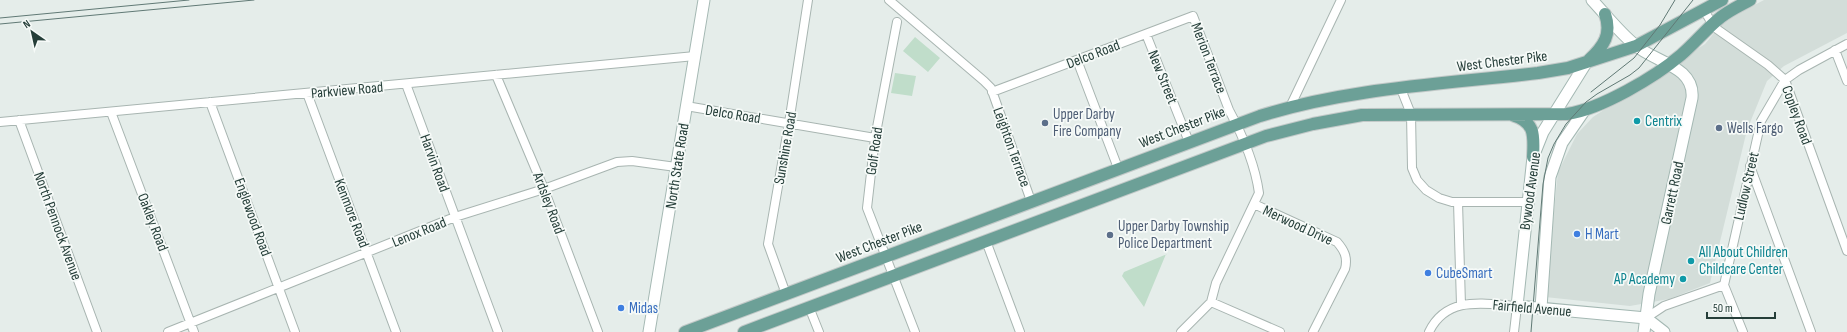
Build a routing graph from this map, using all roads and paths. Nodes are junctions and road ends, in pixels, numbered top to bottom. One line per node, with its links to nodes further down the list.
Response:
1 (704, 0): 17 (street, North State Road)
2 (808, 0): 38 (street, Sunshine Road)
3 (889, 0): 26 (street)
4 (1341, 0): 30 (street)
5 (1592, 0): 9 (street, Garrett Road)
6 (1722, 0): 8 (main road, West Chester Pike)
7 (1750, 0): 12 (main road)
8 (1704, 10): 12 (street, Copley Road); 15 (main road, West Chester Pike)
9 (1605, 14): 15 (street, Garrett Road); 19 (main road)
10 (1193, 16): 13 (street, Delco Road); 39 (street, Merion Terrace)
11 (897, 22): 40 (street, Golf Road)
12 (1712, 25): 20 (main road); 22 (street, Copley Road)
13 (1146, 34): 18 (street, Delco Road); 41 (street, New Street)
14 (1847, 44): 16 (street)
15 (1636, 46): 19 (main road, West Chester Pike); 20 (street, Garrett Road)
16 (1835, 50): 22 (street); 23 (street)
17 (694, 56): 21 (street, Parkview Road); 29 (street, North State Road)
18 (1077, 60): 26 (street, Delco Road); 46 (street)
19 (1586, 63): 25 (main road, West Chester Pike); 35 (street, Bywood Avenue)
20 (1669, 65): 31 (main road); 68 (street, Garrett Road)
21 (496, 76): 24 (street, Parkview Road); 48 (street, Ardsley Road)
22 (1784, 80): 44 (street, Ludlow Street); 56 (street, Copley Road)
23 (1847, 81)
24 (406, 84): 27 (street, Parkview Road); 54 (street, Harvin Road)
25 (1401, 89): 30 (main road, West Chester Pike); 33 (street)
26 (992, 92): 49 (street, Leighton Terrace)
27 (307, 93): 28 (street, Parkview Road); 57 (street, Kenmore Road)
28 (210, 102): 32 (street, Parkview Road); 61 (street, Englewood Road)
29 (686, 106): 38 (street, Delco Road); 45 (street, North State Road)
30 (1290, 106): 39 (main road, West Chester Pike)
31 (1584, 111): 35 (main road); 67 (street, Bywood Avenue)
32 (111, 112): 36 (street, Parkview Road); 69 (street, Oakley Road)
33 (1412, 114): 34 (main road); 42 (main road); 50 (street)
34 (1509, 114): 35 (main road); 43 (main road)
35 (1554, 114): 43 (street, Bywood Avenue)
36 (19, 120): 37 (street, Parkview Road); 70 (street, North Pennock Avenue)
37 (0, 122)
38 (790, 123): 40 (street, Delco Road); 62 (street, Sunshine Road)
39 (1237, 124): 41 (main road, West Chester Pike); 42 (street, Merion Terrace)
40 (875, 138): 58 (street, Golf Road)
41 (1189, 142): 46 (main road, West Chester Pike)
42 (1246, 144): 52 (street, Merion Terrace); 53 (main road)
43 (1533, 157): 51 (street, Bywood Avenue)
44 (1750, 166): 60 (street, Ludlow Street); 90 (street)
45 (676, 167): 48 (street, Lenox Road); 76 (street, North State Road)
46 (1118, 168): 47 (main road, West Chester Pike)
47 (1067, 188): 49 (main road, West Chester Pike); 53 (main road)
48 (544, 189): 54 (street, Lenox Road); 75 (street, Ardsley Road)
49 (1031, 201): 58 (main road, West Chester Pike)
50 (1458, 202): 51 (street); 64 (street)
51 (1528, 202): 65 (street, Bywood Avenue)
52 (1254, 204): 63 (street, Merion Terrace); 84 (street, Merwood Drive)
53 (1074, 208): 55 (main road)
54 (455, 217): 57 (street, Lenox Road); 74 (street, Harvin Road)
55 (986, 241): 59 (main road); 81 (street)
56 (1847, 251)
57 (366, 252): 61 (street, Lenox Road); 73 (street, Kenmore Road)
58 (886, 256): 59 (street, Golf Road); 62 (main road, West Chester Pike)
59 (894, 276): 66 (main road); 80 (street, Golf Road)
60 (1724, 285): 68 (street); 89 (street)
61 (279, 288): 69 (street, Lenox Road); 72 (street, Englewood Road)
62 (786, 294): 77 (main road, West Chester Pike)
63 (1211, 302): 82 (street); 83 (street)
64 (1461, 305): 65 (street, Fairfield Avenue); 85 (street, Fairfield Avenue)
65 (1517, 306): 67 (street, Fairfield Avenue); 86 (street, Bywood Avenue)
66 (809, 308): 78 (main road); 79 (street)
67 (1541, 308): 68 (street, Fairfield Avenue)
68 (1646, 318): 87 (street, Garrett Road); 88 (street)
69 (192, 328): 71 (street, Lenox Road)
70 (97, 332)
71 (168, 332)
72 (295, 332)
73 (396, 332)
74 (498, 332)
75 (598, 332)
76 (649, 332)
77 (685, 332)
78 (744, 332)
79 (819, 332)
80 (915, 332)
81 (1020, 332)
82 (1181, 332)
83 (1280, 332)
84 (1313, 332)
85 (1429, 332)
86 (1514, 332)
87 (1644, 332)
88 (1664, 332)
89 (1743, 332)
90 (1811, 332)

